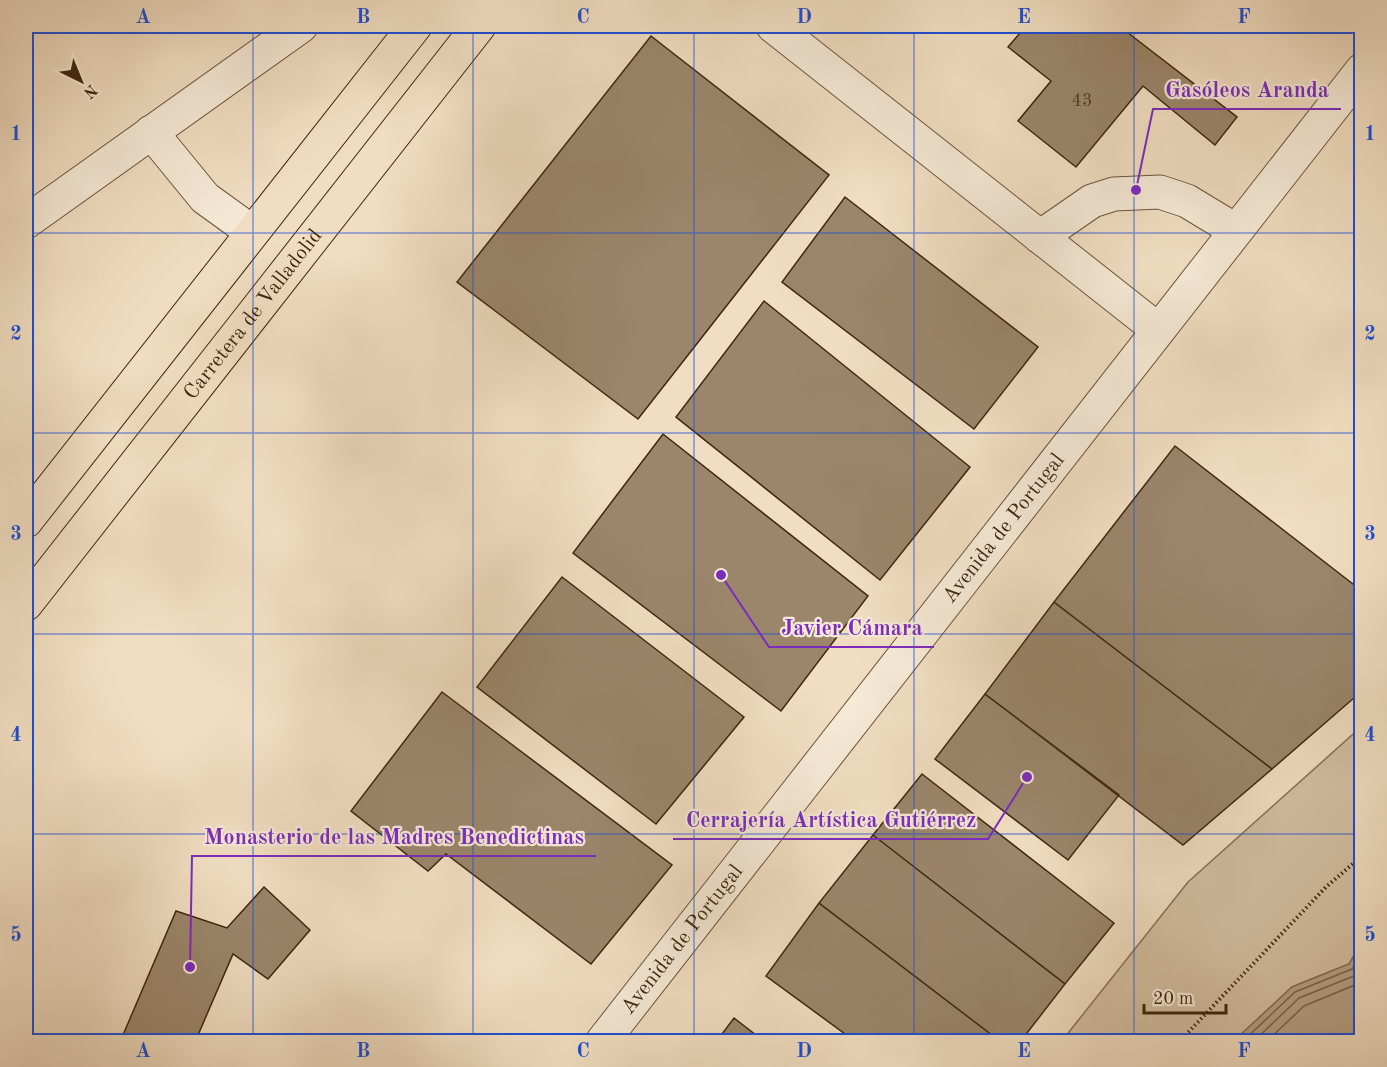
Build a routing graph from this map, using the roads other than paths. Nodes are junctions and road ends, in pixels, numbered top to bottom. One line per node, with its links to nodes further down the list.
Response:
1 (301, 26): 6 (street)
2 (415, 26): 9 (highway)
3 (479, 26): 13 (highway, Carretera de Valladolid)
4 (773, 26): 10 (street)
5 (1362, 70): 8 (street, Avenida de Portugal)
6 (151, 132): 7 (street); 9 (street)
7 (26, 222)
8 (1235, 230): 10 (street); 11 (street, Avenida de Portugal)
9 (252, 232): 12 (highway)
10 (1040, 237): 11 (street)
11 (1157, 330): 14 (street, Avenida de Portugal)
12 (26, 521)
13 (26, 604)
14 (602, 1041)

